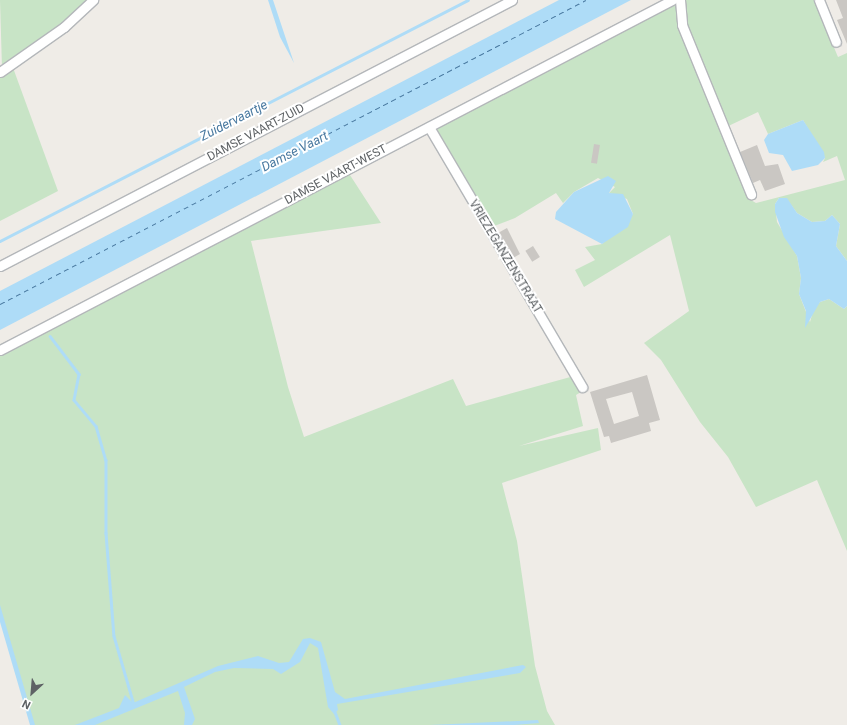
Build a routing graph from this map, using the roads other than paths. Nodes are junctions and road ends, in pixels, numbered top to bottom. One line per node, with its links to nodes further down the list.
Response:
1 (93, 0): 7 (street)
2 (512, 0): 10 (street, DAMSE VAART-ZUID)
3 (672, 0): 8 (street, DAMSE VAART-WEST)
4 (680, 0): 9 (street)
5 (819, 0): 6 (street)
6 (836, 42)
7 (0, 72)
8 (429, 127): 11 (street, DAMSE VAART-WEST); 12 (street, VRIEZEGANZENSTRAAT)
9 (751, 194)
10 (0, 266)
11 (0, 350)
12 (582, 387)

